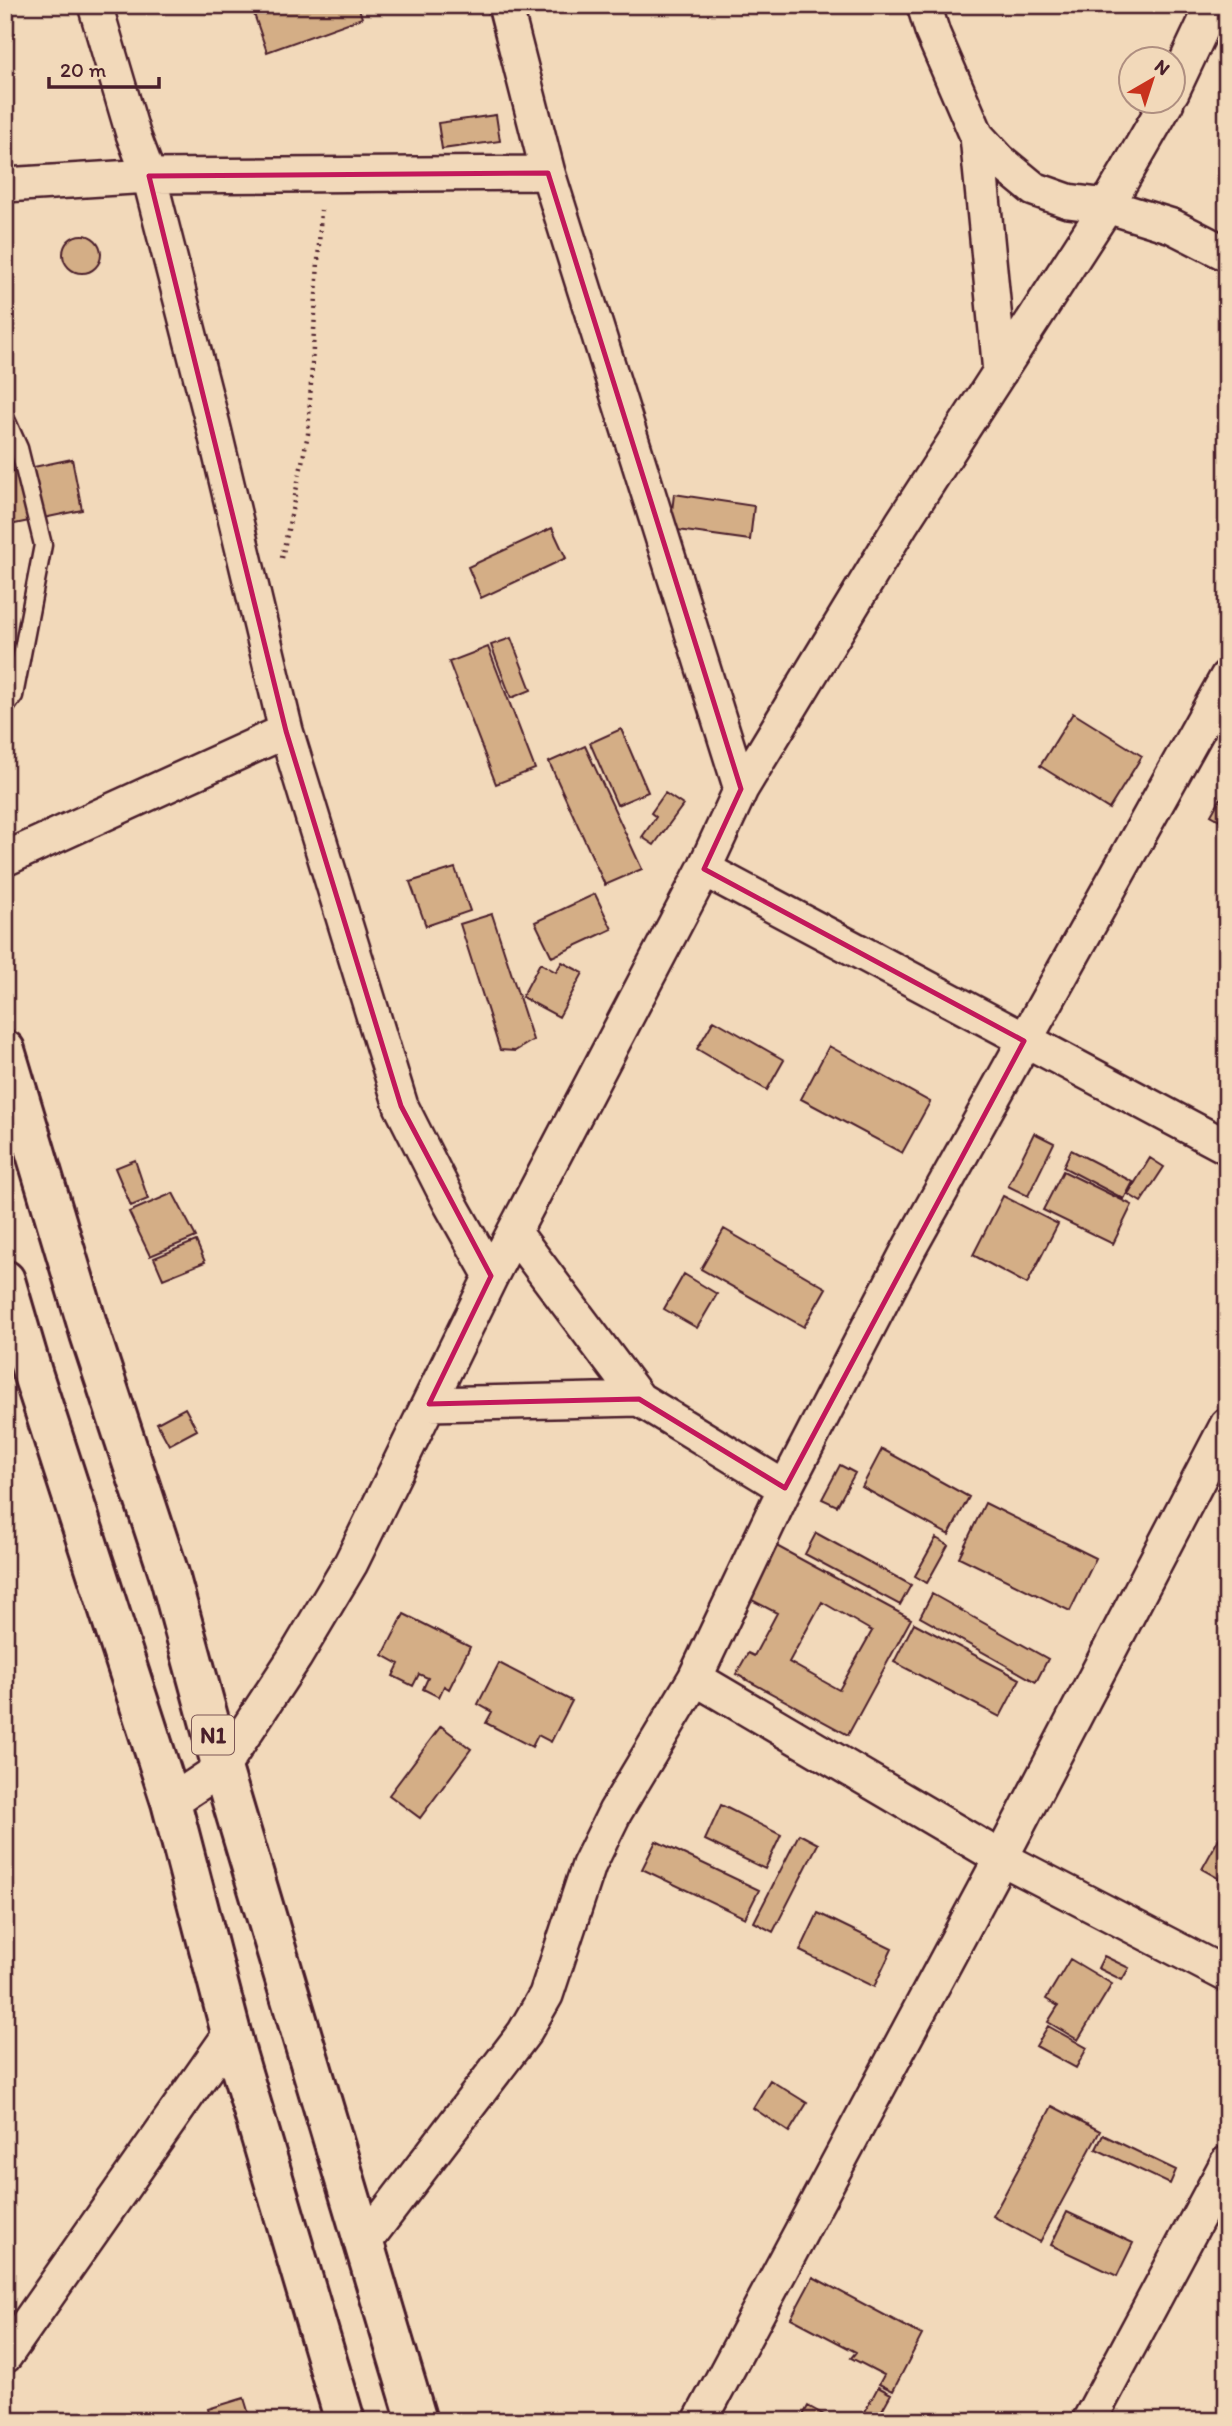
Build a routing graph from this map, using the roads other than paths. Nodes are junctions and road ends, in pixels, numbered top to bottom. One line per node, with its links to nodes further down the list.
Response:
1 (95, 5): 9 (street)
2 (505, 5): 8 (street)
3 (924, 5): 7 (street)
4 (1213, 5): 5 (street)
5 (1186, 62)
6 (1159, 116): 11 (street)
7 (977, 135): 11 (street); 13 (street)
8 (548, 173): 9 (street); 18 (street)
9 (149, 176): 10 (street); 17 (street)
10 (5, 185)
11 (1107, 206): 12 (street); 13 (street)
12 (1227, 254)
13 (1000, 372): 18 (street)
14 (5, 417): 16 (lane)
15 (1227, 677): 21 (street)
16 (5, 708)
17 (286, 731): 19 (street); 25 (street)
18 (741, 789): 20 (street)
19 (5, 859)
20 (704, 869): 21 (street); 24 (street)
21 (1024, 1041): 23 (street); 30 (street)
22 (5, 1050): 32 (highway, N1)
23 (1227, 1147)
24 (514, 1232): 25 (street); 27 (street)
25 (491, 1276): 28 (street)
26 (5, 1280): 33 (highway, N1)
27 (639, 1399): 28 (street); 30 (street)
28 (429, 1405): 32 (street)
29 (1227, 1425): 34 (street)
30 (785, 1488): 31 (street)
31 (695, 1678): 34 (street); 38 (street)
32 (222, 1768): 33 (street); 38 (highway, N1)
33 (171, 1802): 36 (highway, N1)
34 (1001, 1858): 35 (street); 42 (street)
35 (1227, 1975)
36 (231, 2033): 39 (street); 40 (highway, N1)
37 (1227, 2163): 43 (street)
38 (364, 2243): 41 (highway, N1)
39 (5, 2356)
40 (345, 2421)
41 (417, 2421)
42 (700, 2421)
43 (1089, 2421)

